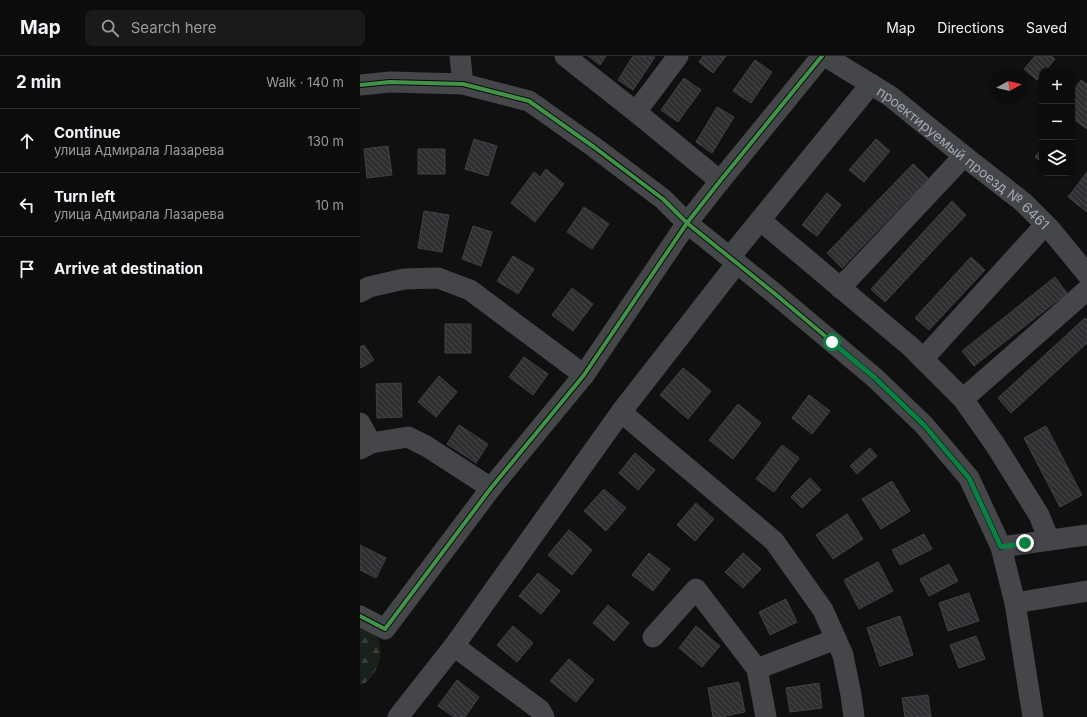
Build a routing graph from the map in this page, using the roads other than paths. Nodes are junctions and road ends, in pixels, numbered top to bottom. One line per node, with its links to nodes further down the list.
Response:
1 (460, 56): 6 (street)
2 (565, 56): 8 (street)
3 (678, 56): 8 (street)
4 (824, 56): 7 (street, проектируемый проезд № 6461); 10 (street)
5 (360, 84): 6 (street)
6 (463, 84): 12 (street)
7 (871, 84): 9 (street, проектируемый проезд № 6461); 11 (street)
8 (636, 112): 10 (street)
9 (964, 156): 13 (street, проектируемый проезд № 6461); 16 (street)
10 (720, 181): 12 (street)
11 (760, 220): 14 (street); 16 (street)
12 (687, 223): 14 (street); 20 (street)
13 (1045, 225): 15 (street, проектируемый проезд № 6461); 19 (street)
14 (734, 260): 22 (street); 28 (street)
15 (1087, 274)
16 (840, 288): 19 (street)
17 (1087, 290): 21 (street)
18 (360, 292): 20 (street)
19 (923, 359): 21 (street)
20 (584, 375): 25 (street)
21 (963, 399): 27 (street)
22 (621, 412): 33 (street); 34 (street)
23 (360, 423): 24 (street)
24 (366, 446): 25 (street)
25 (491, 488): 31 (street)
26 (1087, 535): 27 (street)
27 (1050, 540): 28 (street)
28 (1001, 547): 30 (street)
29 (1087, 591): 30 (street)
30 (1015, 603): 40 (street)
31 (360, 616)
32 (653, 637): 35 (street)
33 (836, 639): 35 (street); 39 (street)
34 (454, 646): 36 (street); 37 (street)
35 (757, 669): 38 (street)
36 (398, 717)
37 (544, 717)
38 (766, 717)
39 (854, 717)
40 (1033, 717)

